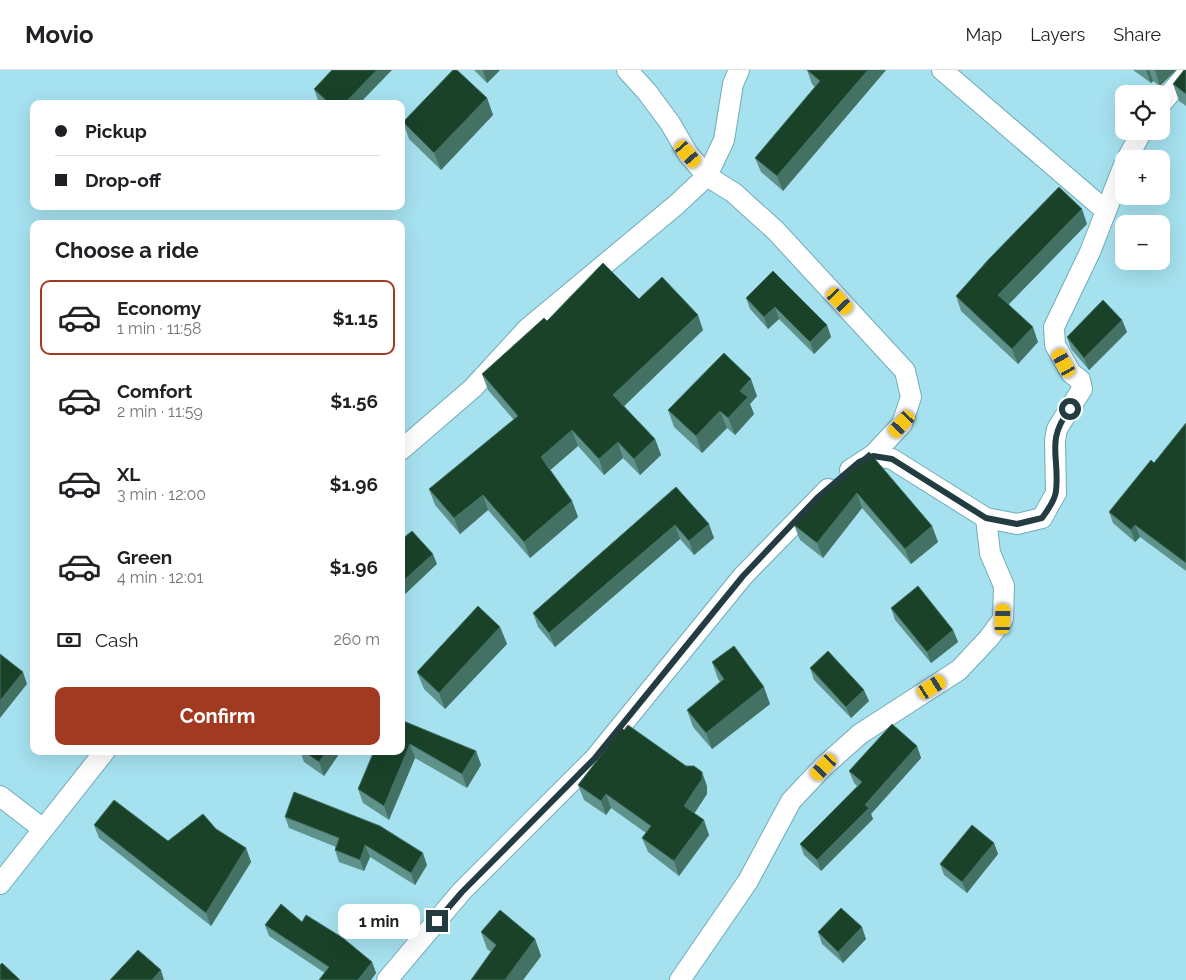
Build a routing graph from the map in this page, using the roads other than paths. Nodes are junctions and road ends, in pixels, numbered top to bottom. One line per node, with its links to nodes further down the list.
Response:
1 (626, 70): 6 (street)
2 (739, 70): 6 (street)
3 (942, 70): 8 (street)
4 (1186, 75): 5 (street)
5 (1170, 94)
6 (707, 176): 9 (street); 10 (street)
7 (1115, 188): 8 (street)
8 (1106, 211): 11 (street)
9 (405, 447)
10 (873, 456): 11 (street); 16 (street)
11 (986, 518): 17 (street)
12 (102, 755): 14 (street)
13 (0, 796): 14 (street)
14 (43, 829): 15 (street)
15 (0, 884)
16 (387, 980)
17 (680, 980)

